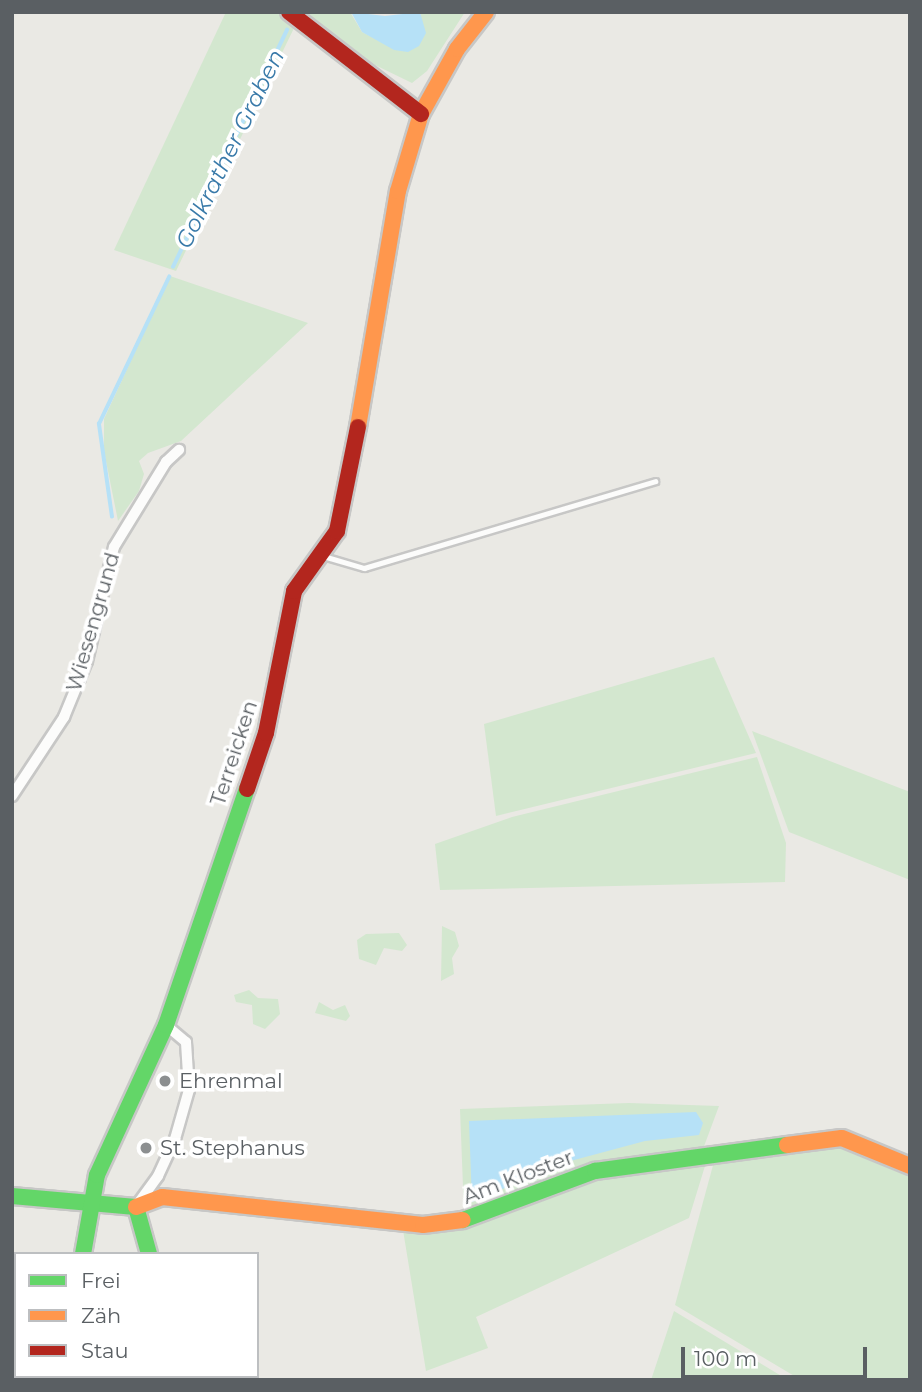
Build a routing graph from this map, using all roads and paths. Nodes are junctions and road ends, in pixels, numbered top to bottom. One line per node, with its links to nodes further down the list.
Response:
1 (289, 12): 3 (main road)
2 (486, 12): 3 (main road)
3 (421, 114): 6 (main road, Terreicken)
4 (178, 450): 7 (street, Wiesengrund)
5 (655, 481): 6 (lane)
6 (317, 554): 8 (main road, Terreicken)
7 (12, 796)
8 (166, 1024): 11 (main road, Terreicken); 12 (street)
9 (910, 1166): 12 (main road, Am Kloster)
10 (12, 1196): 11 (main road)
11 (90, 1201): 12 (main road); 13 (main road, Terreicken)
12 (136, 1206): 14 (main road)
13 (83, 1252)
14 (148, 1252)

